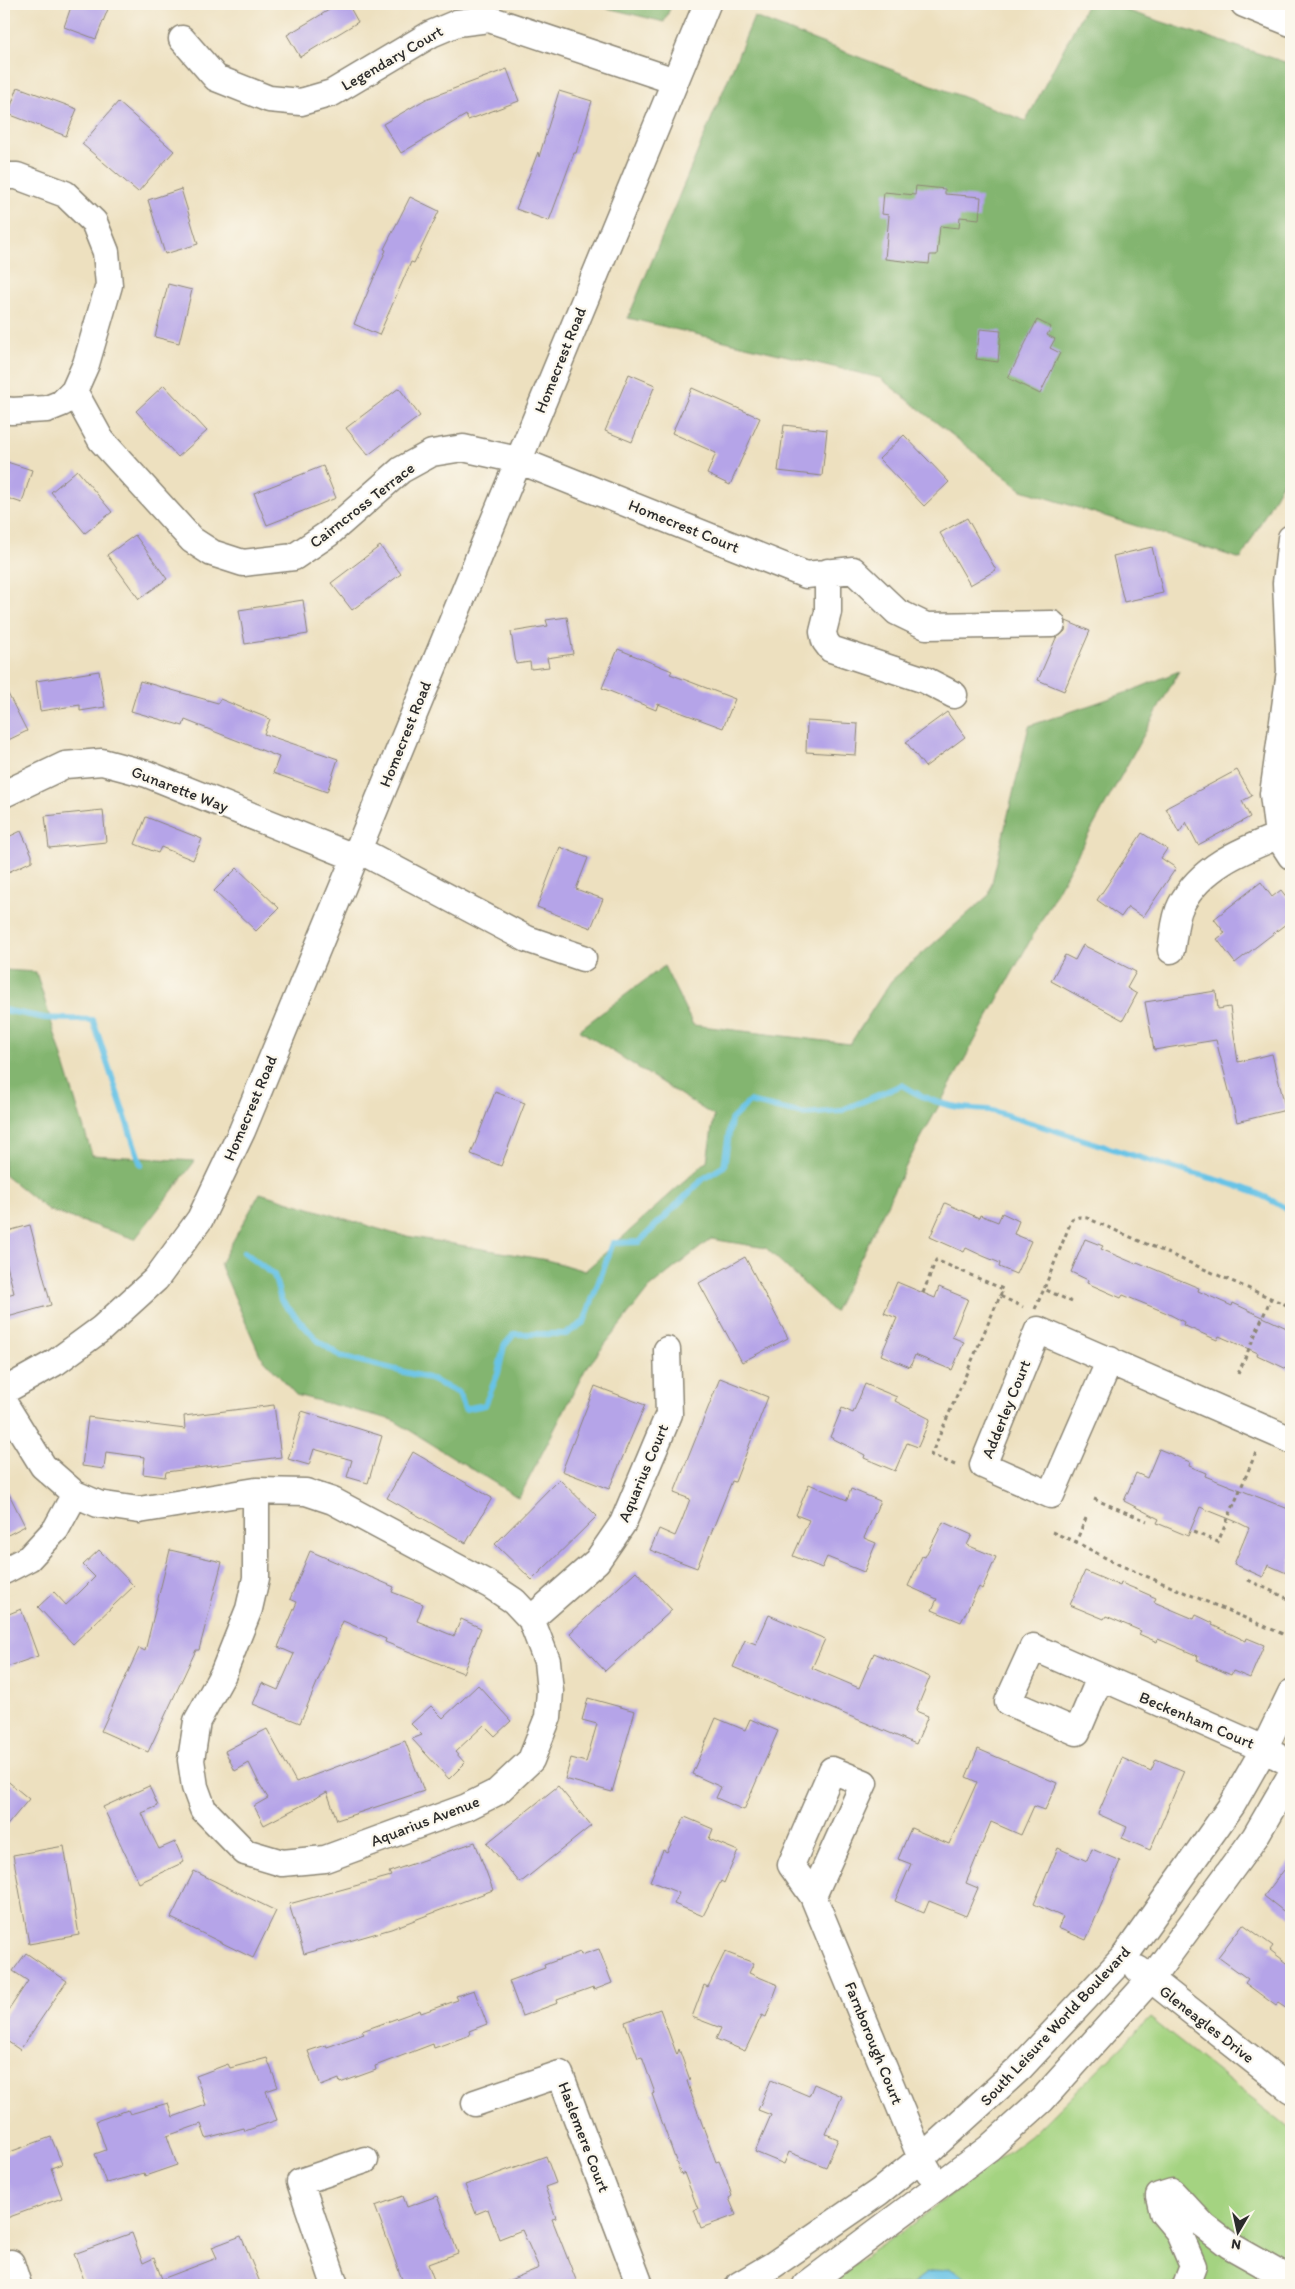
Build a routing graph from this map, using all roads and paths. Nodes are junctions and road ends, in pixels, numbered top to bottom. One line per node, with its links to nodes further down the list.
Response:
1 (707, 4): 5 (street, Homecrest Road)
2 (1244, 4): 3 (street)
3 (1291, 23)
4 (182, 39): 5 (street, Legendary Court)
5 (675, 81): 9 (street, Homecrest Road)
6 (4, 176): 7 (street)
7 (74, 391): 8 (street); 9 (street, Cairncross Terrace)
8 (4, 410)
9 (518, 460): 11 (street, Homecrest Court); 16 (street, Homecrest Road)
10 (1291, 538): 15 (street)
11 (841, 571): 12 (street); 13 (street)
12 (1052, 624)
13 (954, 695)
14 (4, 794): 16 (street, Gunarette Way)
15 (1285, 846): 17 (street)
16 (356, 853): 18 (street, Gunarette Way); 30 (street, Homecrest Road)
17 (1171, 950)
18 (583, 958)
19 (1044, 1289): 22 (path); 23 (path); 26 (path)
20 (923, 1293): 21 (path)
21 (1000, 1296): 24 (path); 34 (path)
22 (1271, 1298): 25 (path); 29 (path)
23 (1072, 1302)
24 (1023, 1306)
25 (1291, 1307)
26 (1034, 1311)
27 (667, 1350): 46 (street, Aquarius Court)
28 (1110, 1360): 28 (street, Adderley Court); 32 (street, Adderley Court)
29 (1238, 1374)
30 (4, 1392)
31 (4, 1403): 36 (street, Aquarius Avenue)
32 (1266, 1429): 33 (street, Adderley Court); 41 (path)
33 (1291, 1440)
34 (955, 1465)
35 (256, 1491): 36 (street, Aquarius Avenue); 46 (street, Aquarius Avenue); 46 (street, Aquarius Avenue)
36 (75, 1494): 43 (street)
37 (1094, 1499): 39 (path)
38 (1086, 1518): 42 (path)
39 (1147, 1522)
40 (1052, 1532): 42 (path)
41 (1193, 1532)
42 (1076, 1542): 47 (path)
43 (4, 1571)
44 (1248, 1580): 45 (path)
45 (1291, 1600)
46 (531, 1619)
47 (1290, 1637)
48 (1100, 1678): 50 (street, Beckenham Court)
49 (1291, 1693): 50 (street, South Leisure World Boulevard)
50 (1264, 1749): 51 (street, Beckenham Court); 54 (street, South Leisure World Boulevard)
51 (1291, 1764)
52 (1291, 1775): 55 (street)
53 (813, 1896): 58 (street, Farnborough Court)
54 (1124, 1958): 55 (street, Gleneagles Drive); 58 (street, South Leisure World Boulevard)
55 (1151, 1979): 56 (street, Gleneagles Drive); 60 (street)
56 (1291, 2090)
57 (475, 2103): 67 (street, Haslemere Court)
58 (921, 2158): 60 (street, Farnborough Court); 68 (street, South Leisure World Boulevard)
59 (365, 2160): 66 (street)
60 (938, 2188): 69 (street)
61 (1234, 2248): 63 (street); 63 (street); 64 (street)
62 (4, 2266): 65 (street)
63 (1190, 2276)
64 (1291, 2280)
65 (18, 2285)
66 (335, 2285)
67 (640, 2285)
68 (739, 2285)
69 (806, 2285)

